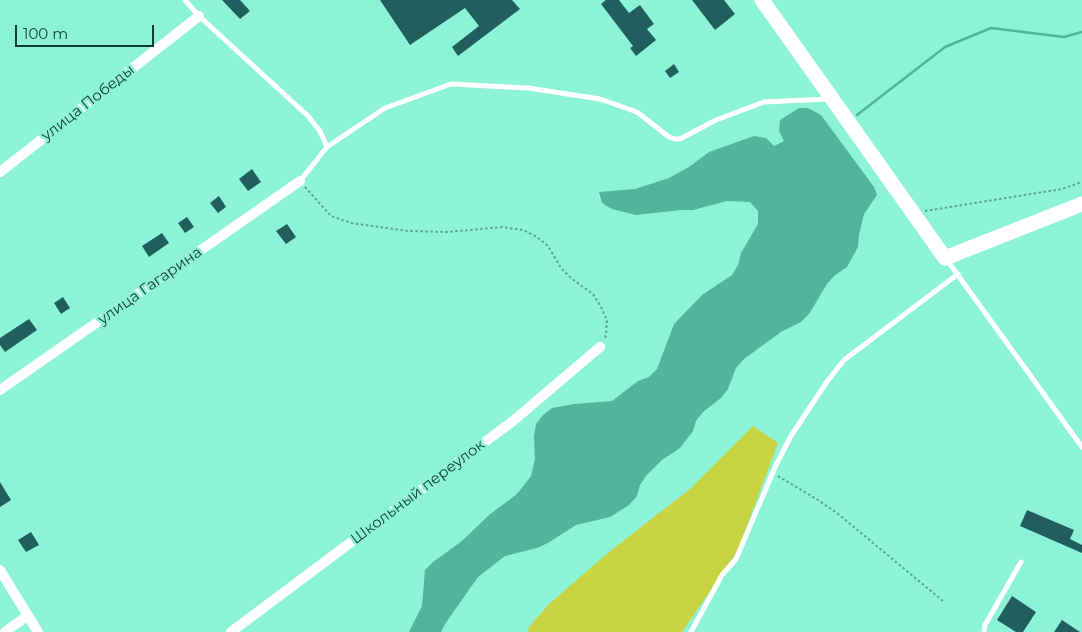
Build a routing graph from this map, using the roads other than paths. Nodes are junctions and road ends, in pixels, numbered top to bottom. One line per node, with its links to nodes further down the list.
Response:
1 (185, 0): 3 (lane)
2 (762, 0): 4 (street)
3 (199, 16): 5 (lane); 6 (street, улица Победы)
4 (830, 98): 5 (lane); 9 (street)
5 (328, 147): 7 (lane)
6 (0, 172)
7 (300, 181): 12 (street, улица Гагарина)
8 (1082, 204): 9 (street)
9 (945, 258): 10 (lane)
10 (958, 274): 13 (lane); 20 (lane)
11 (600, 347): 19 (street, Школьный переулок)
12 (0, 390)
13 (1082, 447)
14 (1021, 562): 21 (lane)
15 (0, 570): 16 (street)
16 (27, 616): 17 (street); 18 (street)
17 (5, 632)
18 (38, 632)
19 (231, 632)
20 (691, 632)
21 (984, 632)

